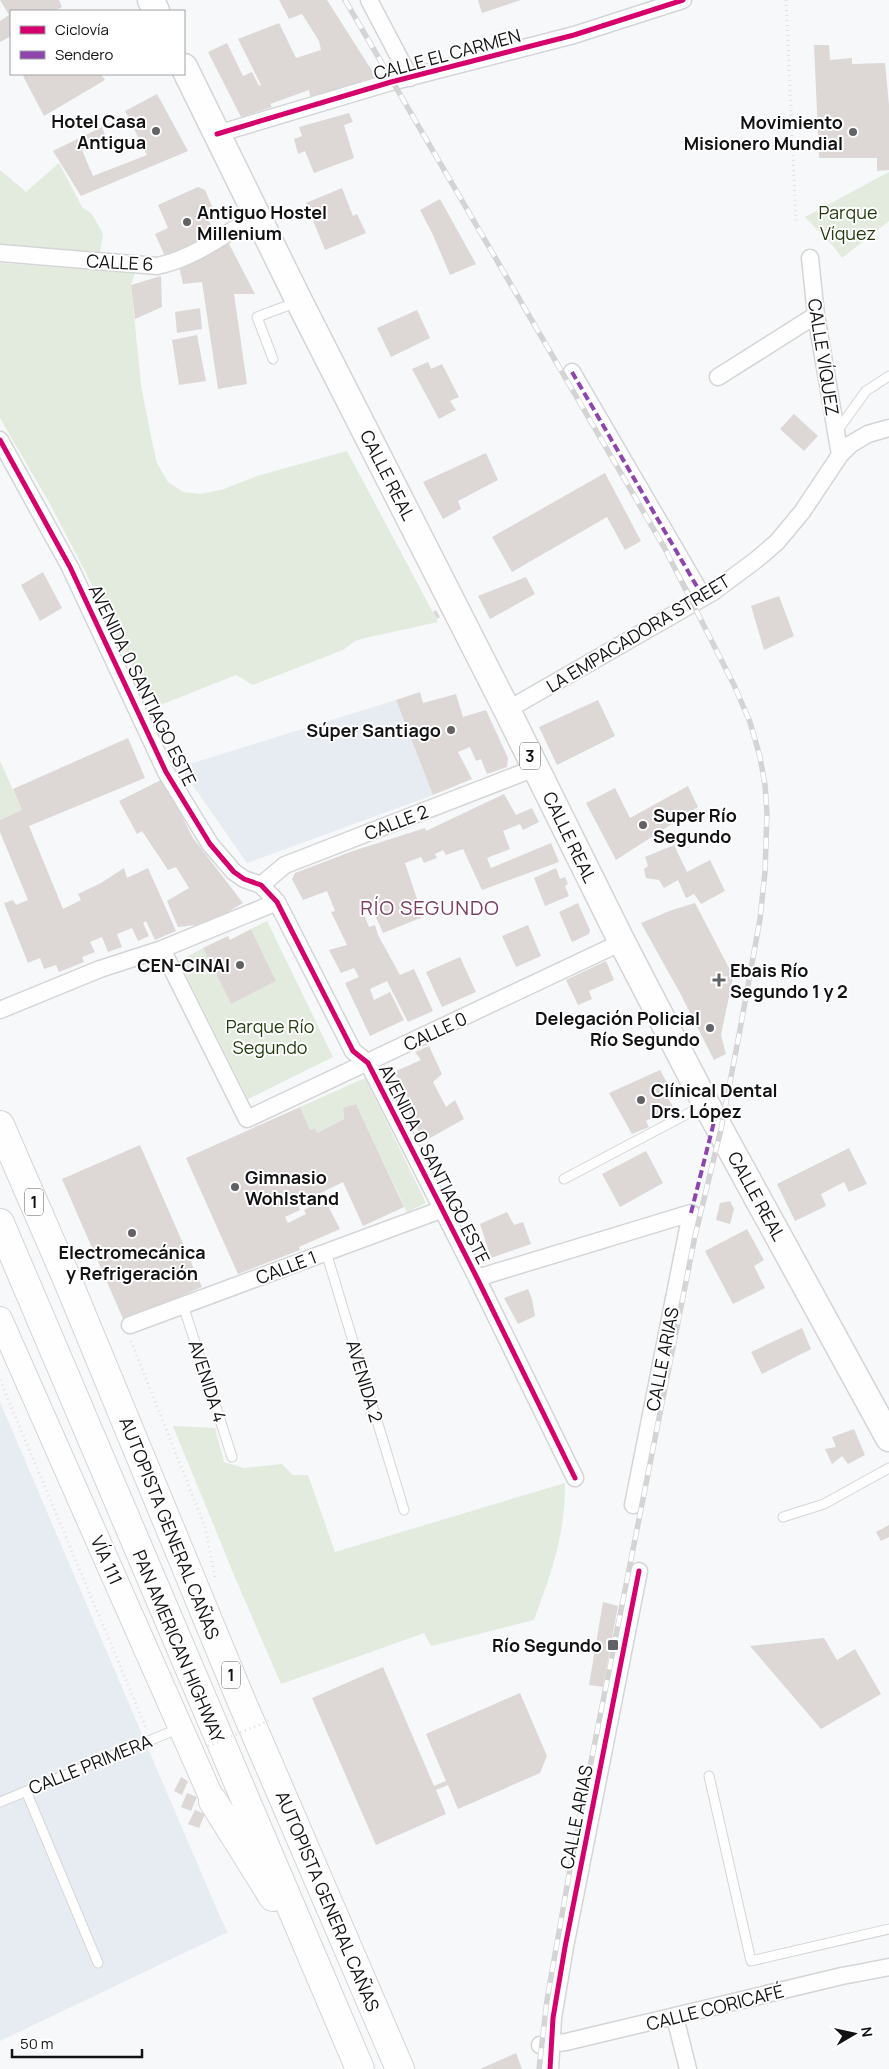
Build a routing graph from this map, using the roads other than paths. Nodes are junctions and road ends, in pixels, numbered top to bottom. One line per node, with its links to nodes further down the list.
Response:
1 (369, 0): 4 (street)
2 (684, 0): 4 (street, CALLE EL CARMEN)
3 (185, 69): 5 (main road, CALLE REAL / 3)
4 (410, 78): 5 (street, CALLE EL CARMEN)
5 (217, 134): 6 (main road, CALLE REAL / 3)
6 (257, 215): 7 (street, CALLE 6); 9 (main road, CALLE REAL / 3)
7 (0, 253)
8 (810, 258): 10 (street, CALLE VÍQUEZ)
9 (299, 301): 11 (lane); 20 (main road, CALLE REAL / 3)
10 (816, 314): 14 (street); 16 (street, CALLE VÍQUEZ)
11 (273, 359)
12 (572, 372): 19 (street)
13 (889, 376): 16 (lane)
14 (718, 377)
15 (889, 428): 18 (street, LA EMPACADORA STREET)
16 (836, 433): 18 (street, CALLE VÍQUEZ)
17 (0, 440): 22 (street, AVENIDA 0 SANTIAGO ESTE)
18 (840, 455): 19 (street, LA EMPACADORA STREET)
19 (703, 598): 20 (street, LA EMPACADORA STREET)
20 (507, 710): 21 (main road, CALLE REAL / 3)
21 (535, 768): 22 (street, CALLE 2); 24 (main road, CALLE REAL / 3)
22 (261, 885): 23 (street, AVENIDA 0 SANTIAGO ESTE)
23 (278, 902): 25 (street); 27 (street, AVENIDA 0 SANTIAGO ESTE)
24 (622, 942): 27 (street, CALLE 0); 28 (main road, CALLE REAL / 3)
25 (162, 948): 26 (street); 27 (street, CALLE 0)
26 (0, 1010)
27 (368, 1063): 31 (street, AVENIDA 0 SANTIAGO ESTE)
28 (706, 1104): 30 (lane); 38 (main road, CALLE REAL / 3)
29 (0, 1125): 58 (highway, AUTOPISTA GENERAL CAÑAS / 1)
30 (564, 1179)
31 (443, 1209): 33 (street, CALLE 1); 34 (street, AVENIDA 0 SANTIAGO ESTE)
32 (0, 1223): 52 (highway, PAN AMERICAN HIGHWAY / 1)
33 (326, 1252): 35 (street, CALLE 1); 43 (lane, AVENIDA 2)
34 (477, 1278): 41 (street, AVENIDA 0 SANTIAGO ESTE); 42 (street, CALLE ARIAS)
35 (183, 1305): 37 (street, CALLE 1); 39 (lane, AVENIDA 4)
36 (0, 1319): 46 (main road, VÍA 111)
37 (130, 1325)
38 (889, 1438)
39 (232, 1457)
40 (889, 1468): 44 (lane)
41 (575, 1478)
42 (633, 1505)
43 (404, 1510)
44 (783, 1517)
45 (639, 1572): 56 (street, CALLE ARIAS)
46 (181, 1728): 48 (lane, CALLE PRIMERA); 49 (main road, VÍA 111)
47 (709, 1776): 51 (lane)
48 (26, 1791): 50 (lane, CALLE PRIMERA); 53 (lane)
49 (213, 1801): 52 (highway)
50 (0, 1802)
51 (889, 1929)
52 (311, 1956): 57 (highway, PAN AMERICAN HIGHWAY / 1)
53 (98, 1962)
54 (889, 1967): 55 (street, CALLE CORICAFÉ)
55 (675, 2017): 56 (street, CALLE CORICAFÉ); 60 (street)
56 (546, 2045): 59 (street, CALLE ARIAS)
57 (360, 2069)
58 (400, 2069)
59 (550, 2069)
60 (688, 2069)

